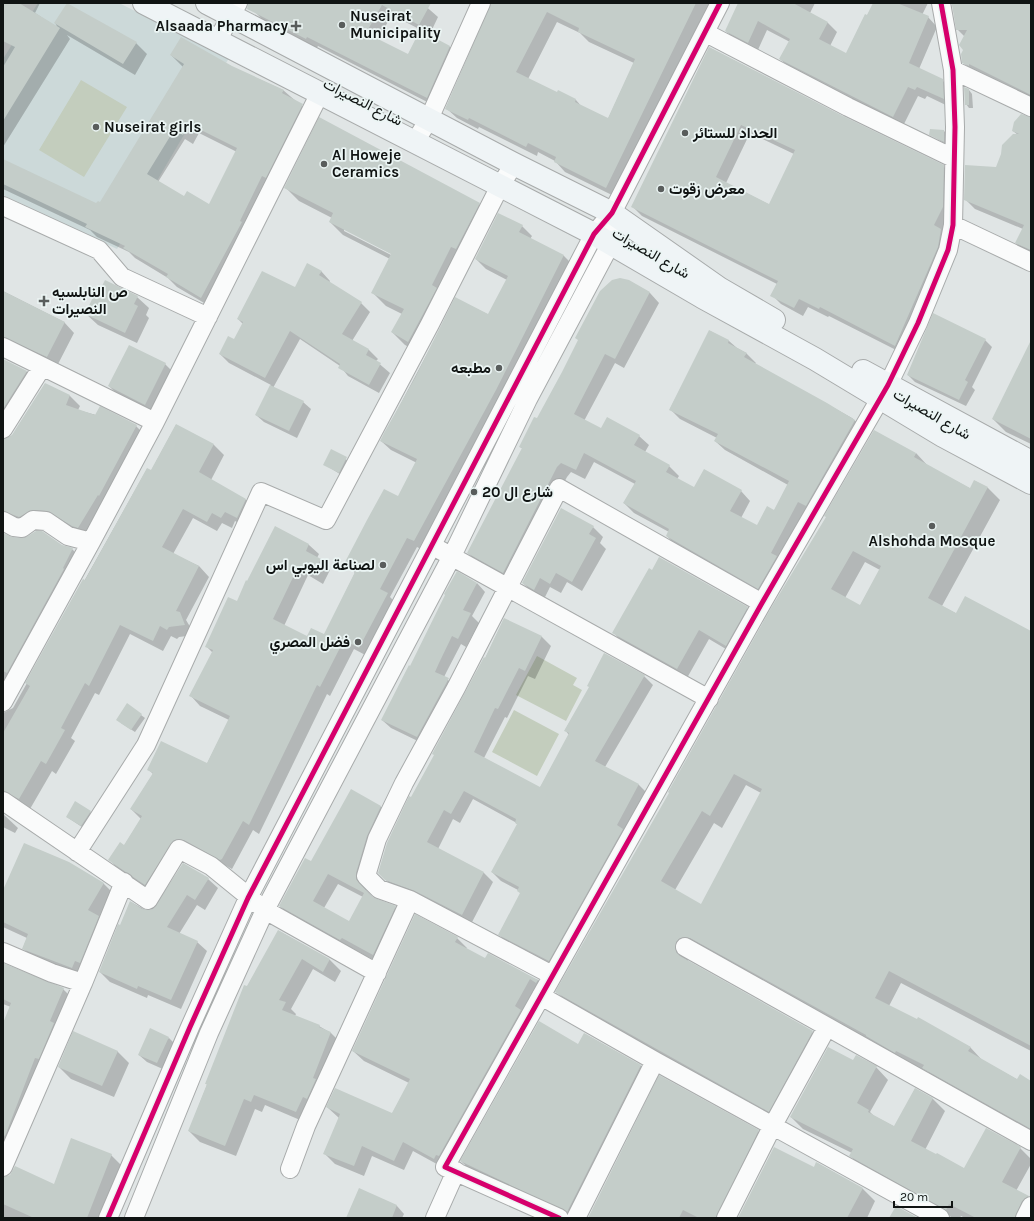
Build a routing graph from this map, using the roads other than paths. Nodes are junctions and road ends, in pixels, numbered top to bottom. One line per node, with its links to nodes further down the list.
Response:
1 (144, 3): 8 (main road, شارع النصيرات)
2 (207, 3): 6 (main road, شارع النصيرات)
3 (482, 3): 12 (street)
4 (720, 3): 7 (street)
5 (941, 3): 9 (street)
6 (235, 9): 8 (street); 12 (main road, شارع النصيرات)
7 (706, 33): 14 (street); 18 (street)
8 (217, 40): 10 (main road, شارع النصيرات)
9 (953, 70): 11 (street); 14 (street)
10 (320, 94): 13 (main road, شارع النصيرات); 22 (street)
11 (1031, 107)
12 (429, 119): 13 (street); 15 (main road, شارع النصيرات)
13 (415, 142): 16 (main road, شارع النصيرات)
14 (953, 158): 19 (street)
15 (514, 164): 16 (street); 18 (main road, شارع النصيرات)
16 (500, 186): 20 (main road, شارع النصيرات); 39 (street)
17 (3, 206): 22 (street)
18 (612, 213): 20 (street); 25 (main road, شارع النصيرات)
19 (952, 225): 21 (street); 25 (street)
20 (603, 239): 25 (main road, شارع النصيرات); 32 (street); 33 (street)
21 (1031, 262)
22 (208, 317): 26 (street)
23 (3, 347): 24 (street)
24 (42, 367): 26 (street); 27 (street)
25 (885, 391): 28 (main road, شارع النصيرات); 29 (main road, شارع النصيرات); 35 (street)
26 (155, 422): 31 (street)
27 (3, 429)
28 (1031, 462)
29 (1031, 483)
30 (3, 521): 31 (street)
31 (91, 542): 37 (street)
32 (432, 547): 33 (street); 41 (street)
33 (452, 556): 34 (street); 43 (street)
34 (508, 588): 35 (street); 36 (street); 42 (street)
35 (762, 604): 36 (street)
36 (709, 699): 47 (street)
37 (3, 702)
38 (3, 801): 39 (street)
39 (77, 852): 40 (street)
40 (124, 882): 41 (street); 48 (street)
41 (248, 898): 43 (street); 58 (street)
42 (410, 900): 46 (street); 47 (street)
43 (265, 910): 46 (street); 59 (street)
44 (685, 947): 50 (street)
45 (3, 952): 48 (street)
46 (377, 973): 55 (street)
47 (552, 975): 49 (street)
48 (83, 983): 54 (street)
49 (541, 996): 51 (street); 56 (street)
50 (827, 1027): 52 (street); 53 (street)
51 (655, 1061): 52 (street); 62 (street)
52 (772, 1126): 63 (street); 64 (street)
53 (1031, 1141)
54 (3, 1167)
55 (290, 1169)
56 (456, 1171): 60 (street); 61 (street)
57 (1031, 1206): 65 (street)
58 (108, 1218)
59 (134, 1218)
60 (435, 1218)
61 (559, 1218)
62 (576, 1218)
63 (726, 1218)
64 (940, 1218)
65 (1025, 1218)

